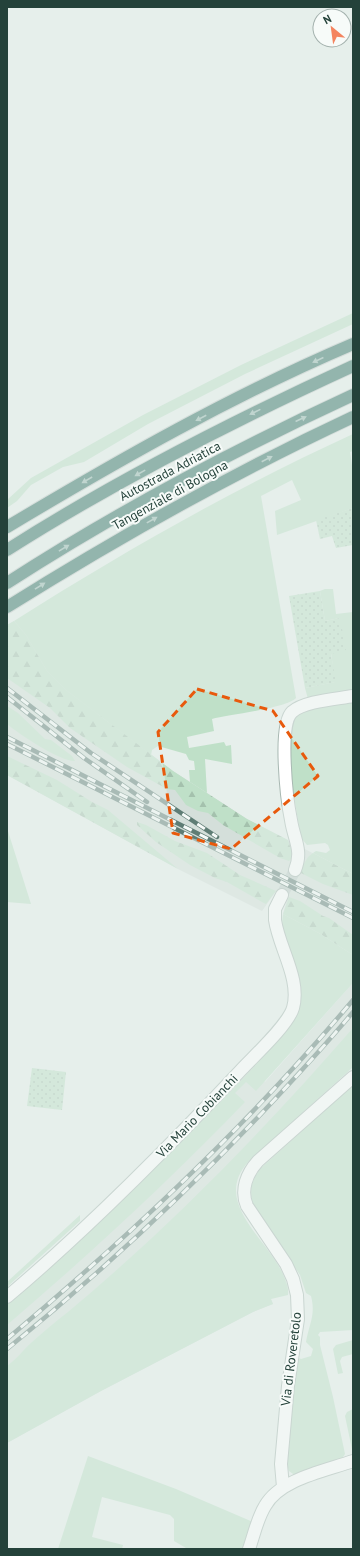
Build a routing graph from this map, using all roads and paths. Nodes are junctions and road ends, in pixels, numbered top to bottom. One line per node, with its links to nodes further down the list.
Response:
1 (353, 344): 5 (highway, one-way to 5)
2 (353, 366): 6 (highway, Autostrada Adriatica, one-way to 6)
3 (353, 395): 7 (highway, Autostrada Adriatica, one-way to 3)
4 (353, 418): 8 (highway, Tangenziale di Bologna, one-way to 4)
5 (7, 527)
6 (7, 550)
7 (7, 583)
8 (7, 607)
9 (353, 696): 10 (street)
10 (295, 870)
11 (282, 895): 13 (street, Via Mario Cobianchi)
12 (353, 1077): 15 (street, Via di Roveretolo)
13 (7, 1297)
14 (353, 1461): 15 (street)
15 (283, 1487): 16 (street)
16 (250, 1549)

